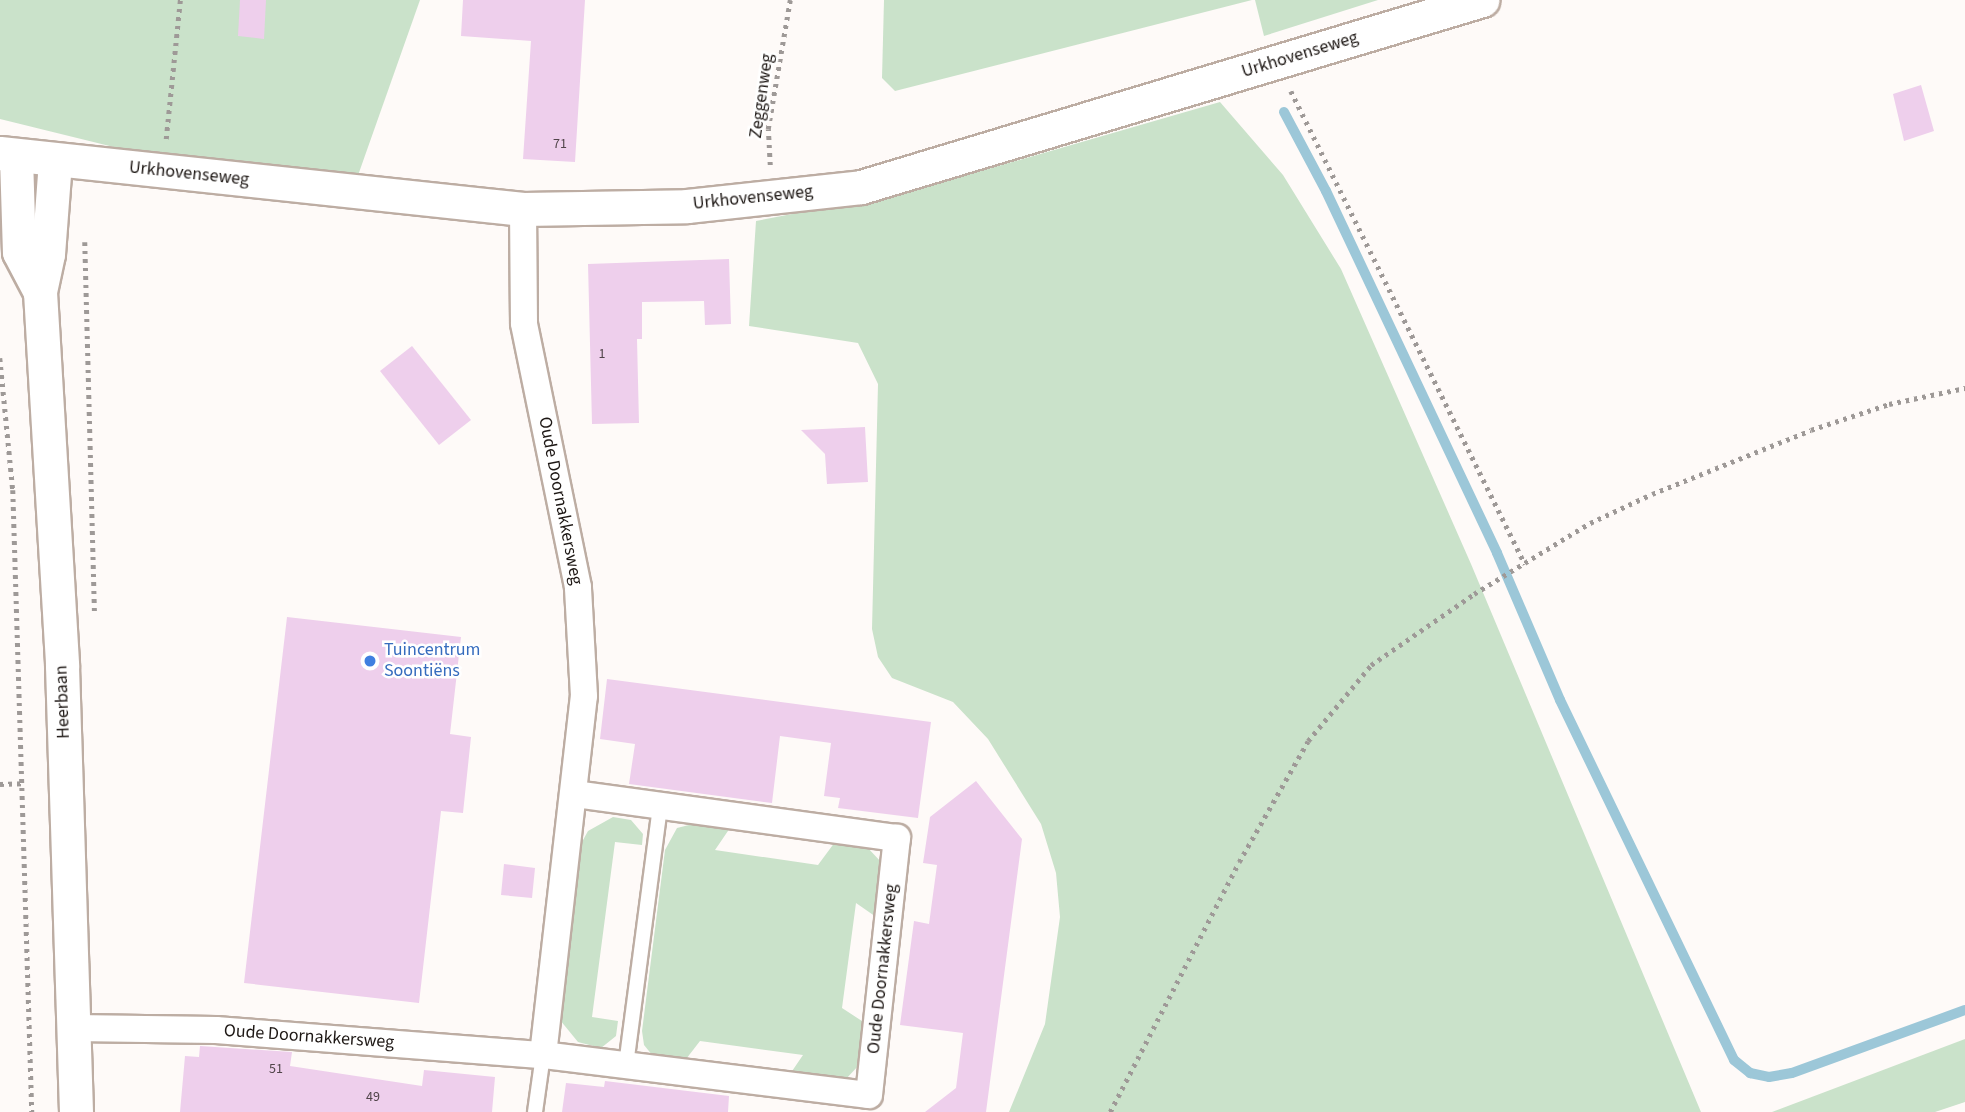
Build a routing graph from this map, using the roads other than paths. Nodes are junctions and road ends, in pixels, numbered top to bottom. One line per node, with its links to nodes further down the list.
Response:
1 (1482, 0): 4 (street, Urkhovenseweg)
2 (8, 155): 3 (street, Urkhovenseweg); 5 (street, Heerbaan)
3 (55, 161): 4 (street, Urkhovenseweg); 5 (street, Heerbaan)
4 (523, 209): 6 (street, Oude Doornakkersweg)
5 (40, 292): 8 (street, Heerbaan)
6 (576, 794): 7 (street, Oude Doornakkersweg); 9 (street, Oude Doornakkersweg)
7 (660, 805): 10 (lane); 10 (street, Oude Doornakkersweg)
8 (75, 1028): 9 (street, Oude Doornakkersweg); 11 (street, Heerbaan)
9 (543, 1055): 10 (street, Oude Doornakkersweg); 12 (lane)
10 (626, 1065)
11 (76, 1112)
12 (535, 1112)

